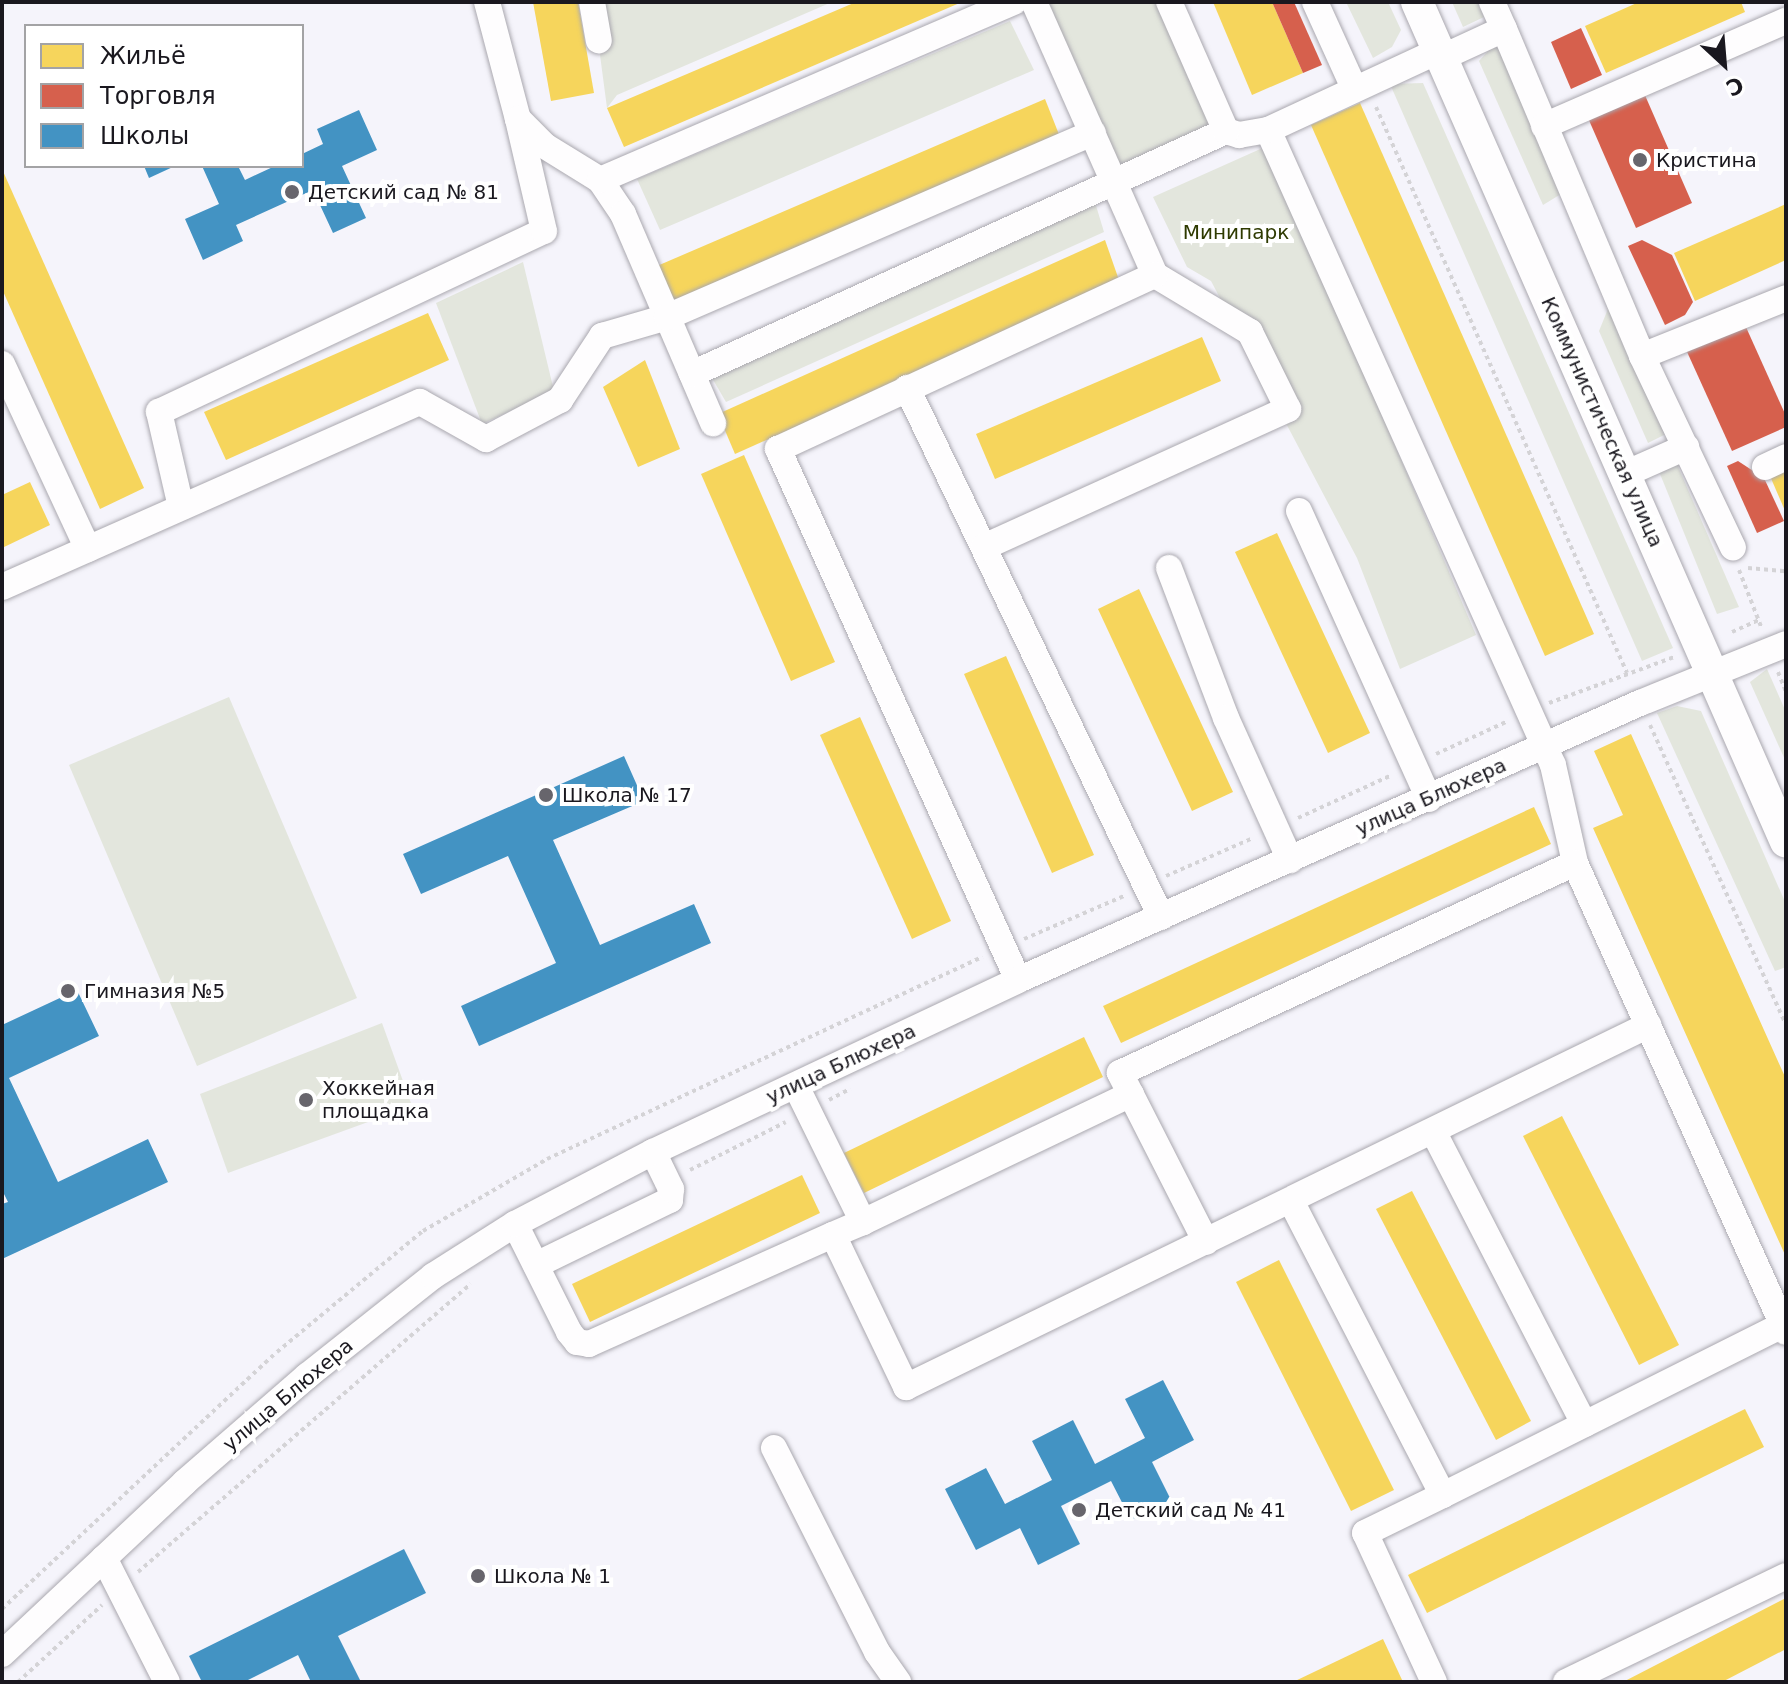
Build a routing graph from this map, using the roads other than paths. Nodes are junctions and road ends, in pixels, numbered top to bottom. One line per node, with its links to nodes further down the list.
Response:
1 (487, 2): 14 (street)
2 (592, 2): 11 (street)
3 (1014, 2): 19 (street)
4 (1034, 2): 18 (street)
5 (1169, 2): 17 (street)
6 (1315, 2): 13 (street)
7 (1417, 2): 12 (main road, Коммунистическая улица)
8 (1492, 2): 10 (street)
9 (1786, 21): 15 (street)
10 (1504, 29): 12 (street); 15 (street)
11 (599, 40)
12 (1439, 54): 13 (street); 30 (main road, Коммунистическая улица)
13 (1360, 85): 16 (street)
14 (518, 119): 19 (street); 31 (street)
15 (1544, 126): 24 (street)
16 (1268, 130): 17 (street); 40 (street)
17 (1226, 131): 20 (street)
18 (1093, 133): 20 (street); 23 (street)
19 (600, 180): 23 (street)
20 (1114, 182): 21 (street); 26 (street)
21 (1155, 275): 27 (street); 33 (street)
22 (1786, 298): 24 (street)
23 (667, 317): 26 (street); 31 (street)
24 (1642, 356): 29 (street)
25 (2, 364): 34 (street)
26 (692, 374): 28 (street)
27 (907, 388): 33 (street); 46 (street)
28 (713, 423)
29 (1686, 447): 30 (street); 35 (street)
30 (1625, 474): 39 (main road, Коммунистическая улица)
31 (181, 507): 34 (street)
32 (1299, 511): 41 (street)
33 (984, 547): 45 (street)
34 (88, 549): 37 (street)
35 (1735, 557)
36 (1169, 568): 43 (street)
37 (2, 587)
38 (1775, 649): 39 (street, улица Блюхера)
39 (1716, 674): 40 (street, улица Блюхера); 42 (main road, Коммунистическая улица)
40 (1545, 745): 41 (street, улица Блюхера); 44 (street)
41 (1429, 799): 43 (street, улица Блюхера)
42 (1786, 842)
43 (1290, 860): 45 (street, улица Блюхера)
44 (1575, 863): 47 (street); 49 (street)
45 (1161, 917): 46 (street, улица Блюхера)
46 (1018, 980): 48 (street, улица Блюхера)
47 (1649, 1025): 50 (street); 58 (street)
48 (796, 1086): 51 (street, улица Блюхера); 53 (street)
49 (1131, 1094): 53 (street); 56 (street)
50 (1433, 1131): 52 (street); 59 (street)
51 (653, 1152): 54 (street, улица Блюхера); 57 (street)
52 (1291, 1201): 56 (street); 61 (street)
53 (863, 1222): 55 (street)
54 (515, 1224): 57 (street); 62 (street, улица Блюхера)
55 (833, 1235): 56 (street); 57 (street)
56 (1206, 1242)
57 (536, 1265)
58 (1784, 1328): 59 (street)
59 (1584, 1424): 61 (street)
60 (774, 1448): 66 (street)
61 (1443, 1495): 67 (street)
62 (104, 1558): 64 (street, улица Блюхера); 65 (street)
63 (1786, 1576): 68 (street)
64 (2, 1654)
65 (167, 1682)
66 (898, 1682)
67 (1434, 1682)
68 (1566, 1682)

